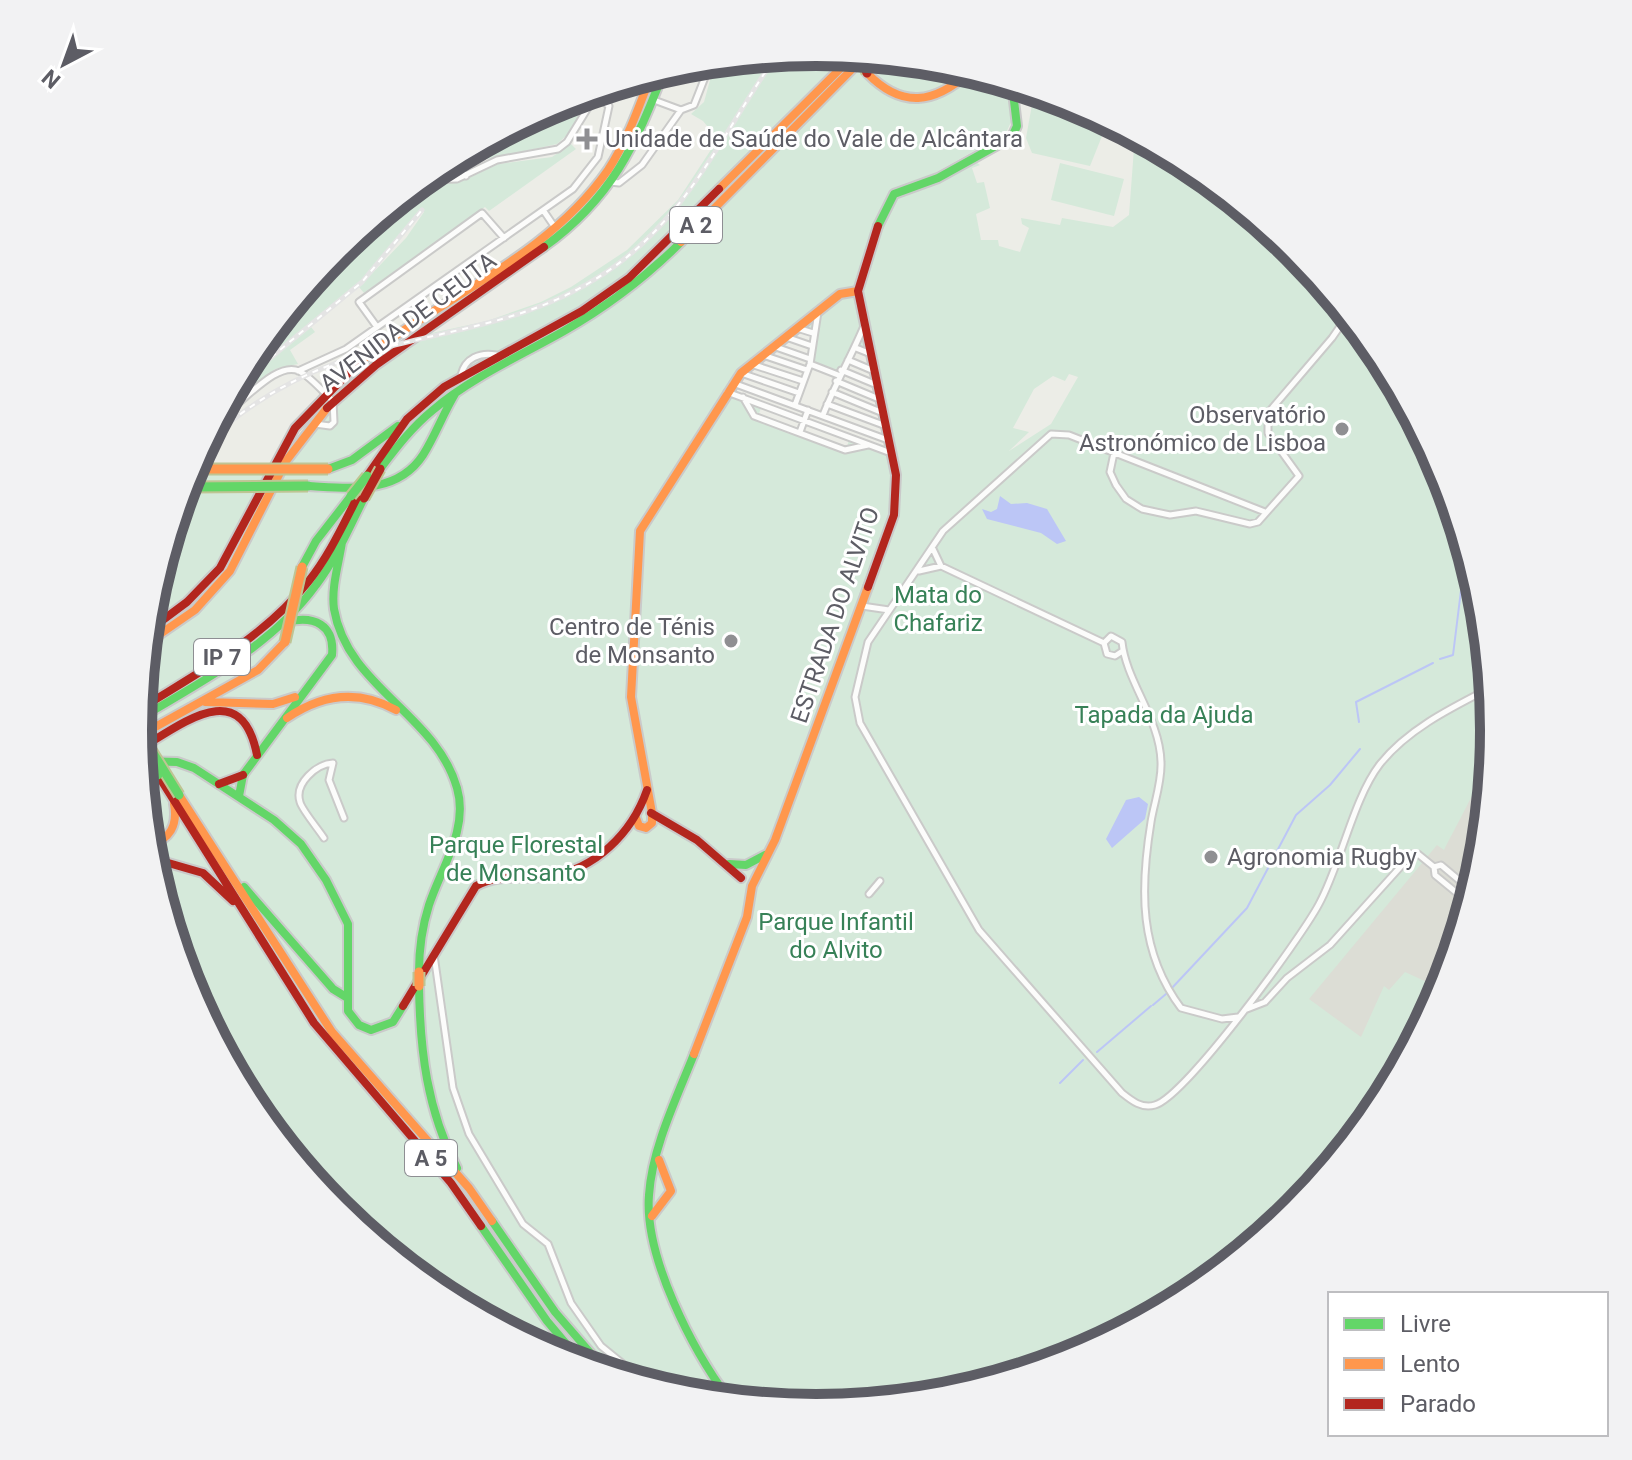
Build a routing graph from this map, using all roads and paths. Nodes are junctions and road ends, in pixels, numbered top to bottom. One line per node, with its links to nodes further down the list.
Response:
1 (842, 67): 57 (main road, A 2)
2 (851, 67): 43 (main road, A 2)
3 (865, 68): 5 (main road, bridge)
4 (707, 76): 12 (street)
5 (958, 82)
6 (659, 85): 9 (main road, AVENIDA DE CEUTA)
7 (646, 89): 16 (main road, AVENIDA DE CEUTA)
8 (1013, 96): 20 (main road, ESTRADA DO ALVITO)
9 (654, 100): 12 (street); 16 (main road, AVENIDA DE CEUTA)
10 (602, 101): 17 (street)
11 (588, 107): 14 (street)
12 (681, 110): 16 (street)
13 (462, 169): 14 (street)
14 (466, 176): 15 (street)
15 (448, 178)
16 (607, 180): 18 (main road, AVENIDA DE CEUTA); 21 (main road, AVENIDA DE CEUTA)
17 (543, 210): 18 (street); 19 (street)
18 (554, 226): 21 (main road, AVENIDA DE CEUTA)
19 (504, 238): 25 (street); 25 (street)
20 (858, 291): 22 (main road); 24 (main road, ESTRADA DO ALVITO)
21 (450, 305): 46 (main road, AVENIDA DE CEUTA); 51 (main road, AVENIDA DE CEUTA)
22 (817, 312): 26 (main road); 27 (street)
23 (1341, 324): 69 (street)
24 (865, 325): 31 (street); 33 (main road, ESTRADA DO ALVITO)
25 (377, 327): 37 (street)
26 (797, 328): 27 (street); 28 (main road)
27 (813, 333): 30 (street)
28 (785, 337): 29 (main road); 30 (street)
29 (773, 346): 32 (main road); 36 (street)
30 (812, 346): 36 (street)
31 (856, 348): 33 (street); 34 (street)
32 (762, 354): 35 (main road); 36 (street)
33 (871, 354): 38 (main road, ESTRADA DO ALVITO)
34 (848, 360): 38 (street); 40 (street)
35 (751, 364): 39 (main road); 41 (street)
36 (809, 364): 40 (street); 41 (street)
37 (298, 371): 46 (street); 50 (street)
38 (874, 371): 42 (main road, ESTRADA DO ALVITO)
39 (741, 373): 44 (main road); 47 (street)
40 (838, 375): 42 (street); 45 (street); 49 (street)
41 (803, 381): 47 (street)
42 (877, 385): 49 (main road, ESTRADA DO ALVITO)
43 (459, 388): 67 (main road, bridge); 68 (main road, A 2, bridge)
44 (727, 391): 48 (street); 53 (street); 100 (main road)
45 (832, 392): 52 (street); 55 (street)
46 (324, 393): 51 (street); 73 (main road, AVENIDA DE CEUTA)
47 (799, 393): 53 (street)
48 (743, 397): 58 (street); 61 (street)
49 (880, 399): 55 (main road, ESTRADA DO ALVITO)
50 (239, 401)
51 (333, 401): 59 (main road, AVENIDA DE CEUTA); 59 (street)
52 (827, 404): 56 (street); 60 (street)
53 (795, 405): 54 (street)
54 (808, 410): 56 (street); 58 (street)
55 (883, 413): 60 (main road, ESTRADA DO ALVITO)
56 (823, 415): 62 (street)
57 (407, 419): 66 (main road, bridge); 68 (main road, A 2, bridge)
58 (804, 420): 61 (street); 63 (street)
59 (313, 423): 73 (main road, AVENIDA DE CEUTA)
60 (886, 426): 62 (main road, ESTRADA DO ALVITO)
61 (800, 432): 63 (street)
62 (889, 440): 64 (main road, ESTRADA DO ALVITO)
63 (869, 444): 64 (street)
64 (891, 453): 76 (main road, ESTRADA DO ALVITO)
65 (1114, 453): 69 (street); 69 (street); 71 (street)
66 (206, 469)
67 (199, 487)
68 (358, 497): 70 (main road, A 2); 75 (main road, A 2); 88 (main road, bridge)
69 (1265, 512)
70 (342, 542): 75 (main road, A 2); 97 (main road)
71 (932, 548): 72 (street); 74 (street)
72 (941, 566): 74 (street); 83 (street)
73 (226, 569): 79 (main road, AVENIDA DE CEUTA); 82 (main road, AVENIDA DE CEUTA)
74 (917, 572): 78 (street)
75 (300, 600): 81 (main road, IP 7); 87 (main road, IP 7)
76 (862, 606): 77 (street); 112 (main road, ESTRADA DO ALVITO)
77 (878, 610): 78 (street); 80 (street)
78 (890, 610): 80 (street)
79 (162, 621)
80 (881, 622): 130 (street)
81 (283, 624): 85 (main road); 89 (main road, IP 7)
82 (159, 634)
83 (1104, 643): 84 (street); 84 (street)
84 (1121, 652): 129 (street)
85 (305, 690): 88 (main road); 91 (main road)
86 (1479, 694): 127 (street)
87 (153, 701)
88 (191, 706): 90 (main road)
89 (152, 710)
90 (152, 728)
91 (273, 732): 93 (main road); 97 (main road)
92 (152, 740): 93 (main road)
93 (257, 755): 98 (main road)
94 (153, 756): 101 (main road, bridge)
95 (153, 762): 99 (main road)
96 (153, 765): 101 (main road, bridge)
97 (451, 769): 134 (main road, bridge)
98 (243, 775): 99 (main road); 102 (main road)
99 (219, 784): 102 (main road)
100 (647, 790): 103 (main road); 104 (main road)
101 (173, 794): 109 (main road); 111 (main road); 124 (main road, A 5)
102 (239, 796): 126 (main road)
103 (637, 814): 104 (main road); 106 (main road); 108 (main road)
104 (652, 814): 106 (main road); 107 (main road)
105 (344, 818): 110 (street)
106 (646, 827): 107 (main road); 108 (main road)
107 (675, 828): 114 (main road)
108 (621, 836): 125 (main road)
109 (206, 837): 126 (main road); 134 (main road, A 5)
110 (324, 838)
111 (162, 841)
112 (766, 855): 115 (main road); 117 (main road, ESTRADA DO ALVITO)
113 (165, 861): 124 (main road)
114 (723, 861): 115 (main road); 118 (main road)
115 (747, 865): 117 (main road); 118 (main road)
116 (1434, 867): 120 (street); 122 (street); 127 (street)
117 (757, 876): 118 (main road); 123 (main road, ESTRADA DO ALVITO)
118 (742, 879): 123 (main road)
119 (880, 881): 121 (street)
120 (1462, 882)
121 (869, 894)
122 (1459, 895)
123 (749, 897): 131 (main road, ESTRADA DO ALVITO)
124 (253, 928): 137 (main road, A 5)
125 (433, 955): 126 (main road); 139 (street)
126 (346, 997)
127 (1246, 1010): 128 (street)
128 (1240, 1016): 129 (street); 130 (street)
129 (1222, 1019): 130 (street)
130 (1224, 1035)
131 (659, 1154): 132 (main road); 133 (main road, ESTRADA DO ALVITO)
132 (667, 1181): 133 (main road); 135 (main road)
133 (650, 1187): 135 (main road); 136 (main road, ESTRADA DO ALVITO)
134 (469, 1188): 138 (main road, A 5)
135 (664, 1200): 136 (main road)
136 (651, 1220): 140 (main road, ESTRADA DO ALVITO)
137 (567, 1345)
138 (592, 1355)
139 (625, 1365)
140 (720, 1387)

